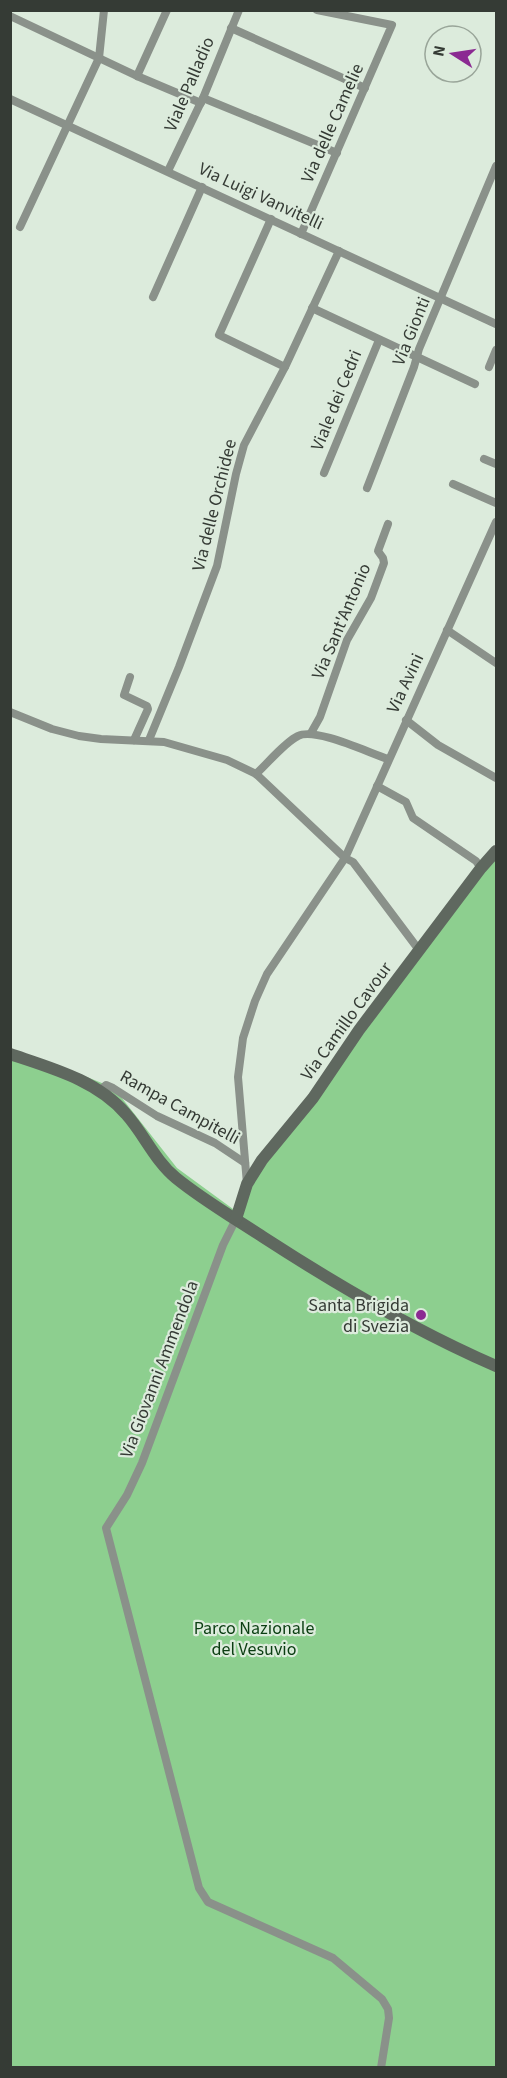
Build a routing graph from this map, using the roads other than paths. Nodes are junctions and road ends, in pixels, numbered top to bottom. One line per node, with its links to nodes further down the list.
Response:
1 (104, 10): 7 (street)
2 (167, 10): 8 (street)
3 (239, 10): 6 (street, Viale Palladio)
4 (317, 10): 9 (street, Via delle Camelie)
5 (10, 16): 7 (street)
6 (231, 28): 9 (street); 11 (street, Viale Palladio)
7 (99, 58): 8 (street); 12 (street)
8 (137, 76): 11 (street)
9 (365, 88): 13 (street, Via delle Camelie)
10 (10, 99): 12 (street, Via Luigi Vanvitelli)
11 (202, 101): 13 (street); 15 (street, Viale Palladio)
12 (68, 125): 15 (street, Via Luigi Vanvitelli); 19 (street)
13 (337, 153): 20 (street, Via delle Camelie)
14 (496, 166): 17 (street, Via Gionti)
15 (168, 171): 16 (street, Via Luigi Vanvitelli)
16 (202, 187): 18 (street, Via Luigi Vanvitelli); 22 (street)
17 (492, 190): 23 (street, Via Gionti)
18 (271, 219): 20 (street, Via Luigi Vanvitelli); 29 (street)
19 (20, 226)
20 (302, 234): 21 (street, Via Luigi Vanvitelli)
21 (339, 251): 23 (street, Via Luigi Vanvitelli); 24 (street, Via delle Orchidee)
22 (153, 297)
23 (442, 298): 25 (street, Via Luigi Vanvitelli); 28 (street, Via Gionti)
24 (312, 308): 26 (street); 29 (street, Via delle Orchidee)
25 (496, 324)
26 (378, 340): 28 (street); 34 (street, Viale dei Cedri)
27 (496, 350): 30 (street)
28 (417, 357): 31 (street); 36 (street, Via Gionti)
29 (285, 367): 47 (street, Via delle Orchidee)
30 (489, 368)
31 (475, 384)
32 (484, 459): 33 (street)
33 (496, 465)
34 (324, 473)
35 (453, 484): 37 (street)
36 (367, 488)
37 (496, 503)
38 (496, 522): 40 (street, Via Avini)
39 (388, 524): 45 (street, Via Sant'Antonio)
40 (447, 630): 41 (street); 44 (street, Via Avini)
41 (496, 663)
42 (130, 677): 46 (street)
43 (10, 712): 46 (street)
44 (406, 720): 48 (street, Via Avini); 50 (street)
45 (311, 733): 48 (street); 49 (street)
46 (134, 740): 47 (street)
47 (149, 740): 49 (street)
48 (388, 759): 51 (street, Via Avini)
49 (256, 774): 53 (street)
50 (496, 778)
51 (377, 786): 53 (street, Via Avini); 54 (street)
52 (496, 851): 54 (street, Via Camillo Cavour)
53 (345, 858): 55 (street); 58 (street, Via Avini)
54 (481, 868): 55 (street, Via Camillo Cavour)
55 (419, 950): 59 (street, Via Camillo Cavour)
56 (10, 1054): 57 (street)
57 (99, 1091): 58 (street, Rampa Campitelli); 60 (street)
58 (245, 1163): 59 (street, Via Avini)
59 (247, 1184): 60 (street, Via Camillo Cavour)
60 (236, 1219): 61 (street); 62 (street, Via Giovanni Ammendola)
61 (496, 1366)
62 (381, 2067)

